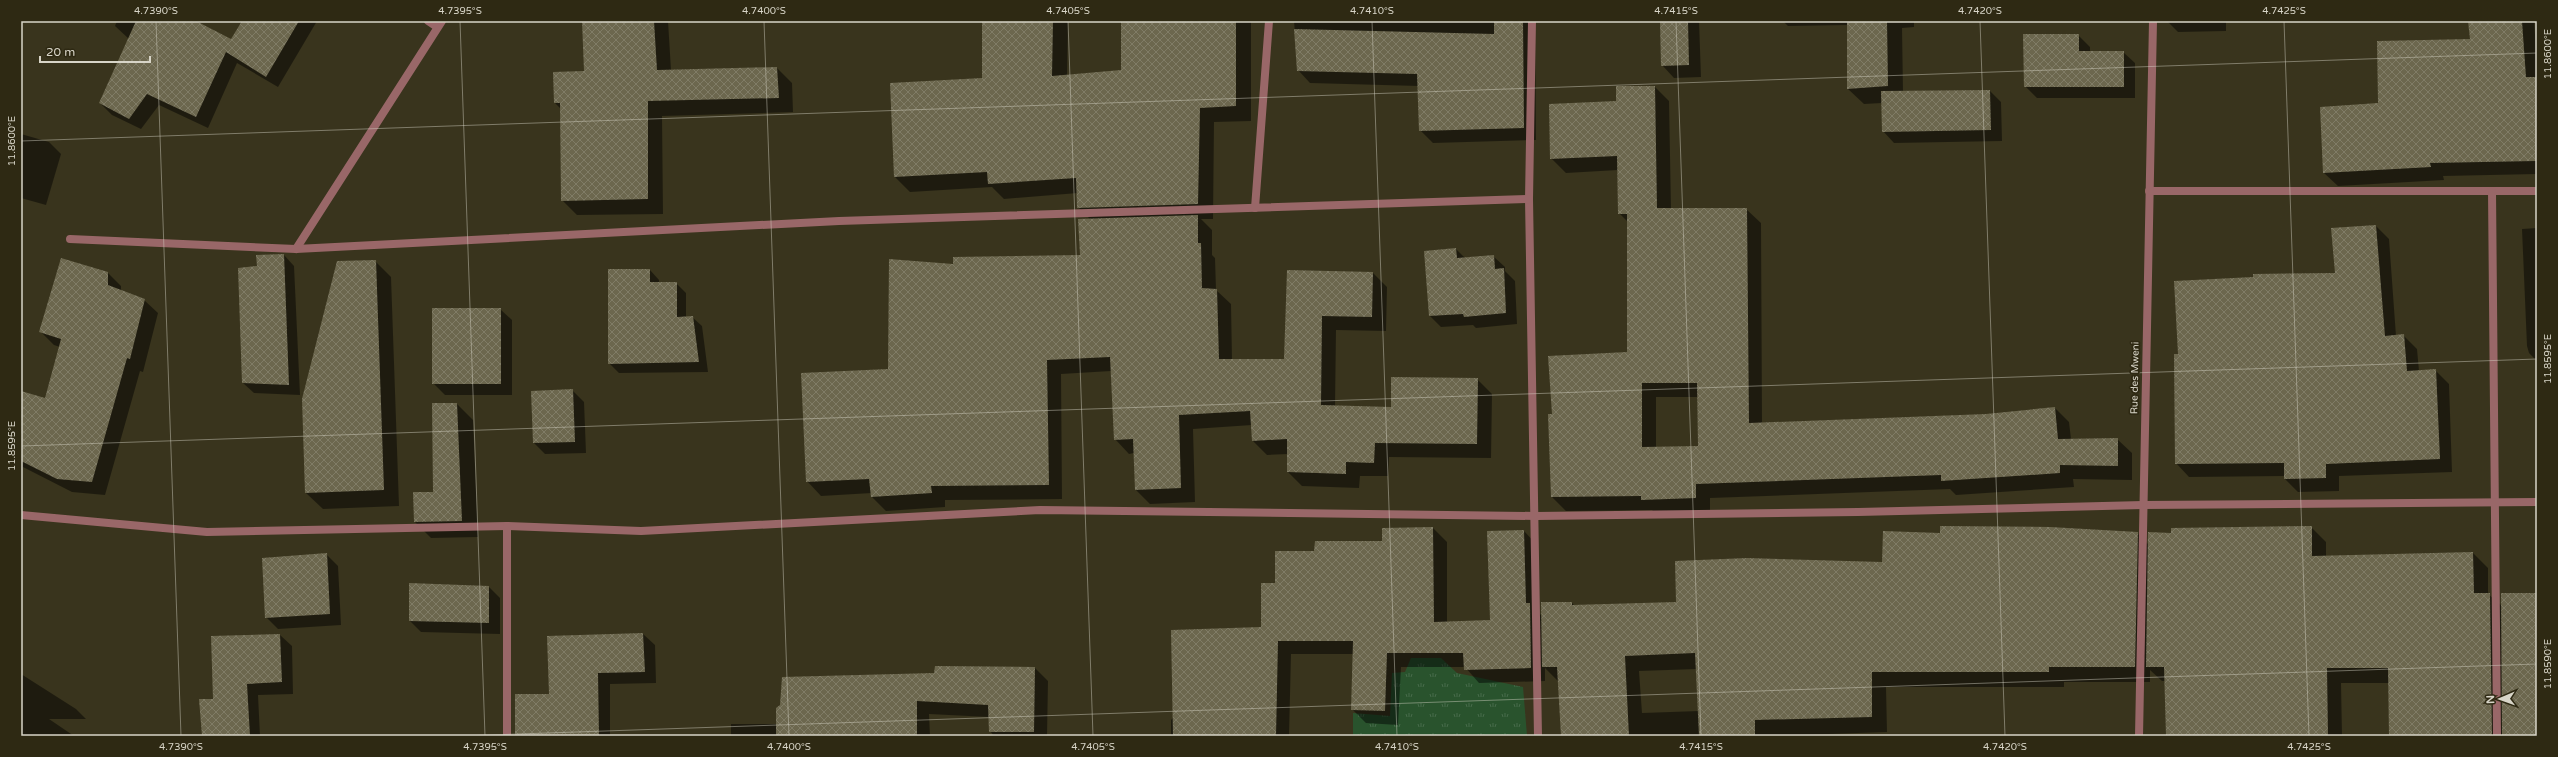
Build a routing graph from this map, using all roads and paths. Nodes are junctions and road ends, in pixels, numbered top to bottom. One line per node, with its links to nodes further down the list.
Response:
1 (428, 21): 5 (street)
2 (1269, 21): 10 (street)
3 (1532, 21): 9 (street)
4 (2153, 21): 8 (street, Rue des Mweni)
5 (440, 24): 12 (street)
6 (2492, 191): 7 (street); 8 (street); 14 (street)
7 (2537, 191)
8 (2149, 192): 15 (street, Rue des Mweni)
9 (1529, 199): 10 (street); 17 (street)
10 (1255, 208): 12 (street)
11 (70, 239): 12 (street)
12 (296, 250)
13 (2537, 502): 14 (street)
14 (2495, 503): 15 (street); 22 (street)
15 (2143, 505): 17 (street); 21 (street, Rue des Mweni)
16 (21, 515): 18 (street)
17 (1536, 516): 18 (street); 20 (street)
18 (506, 526): 19 (street)
19 (507, 736)
20 (1538, 736)
21 (2140, 736)
22 (2497, 736)

